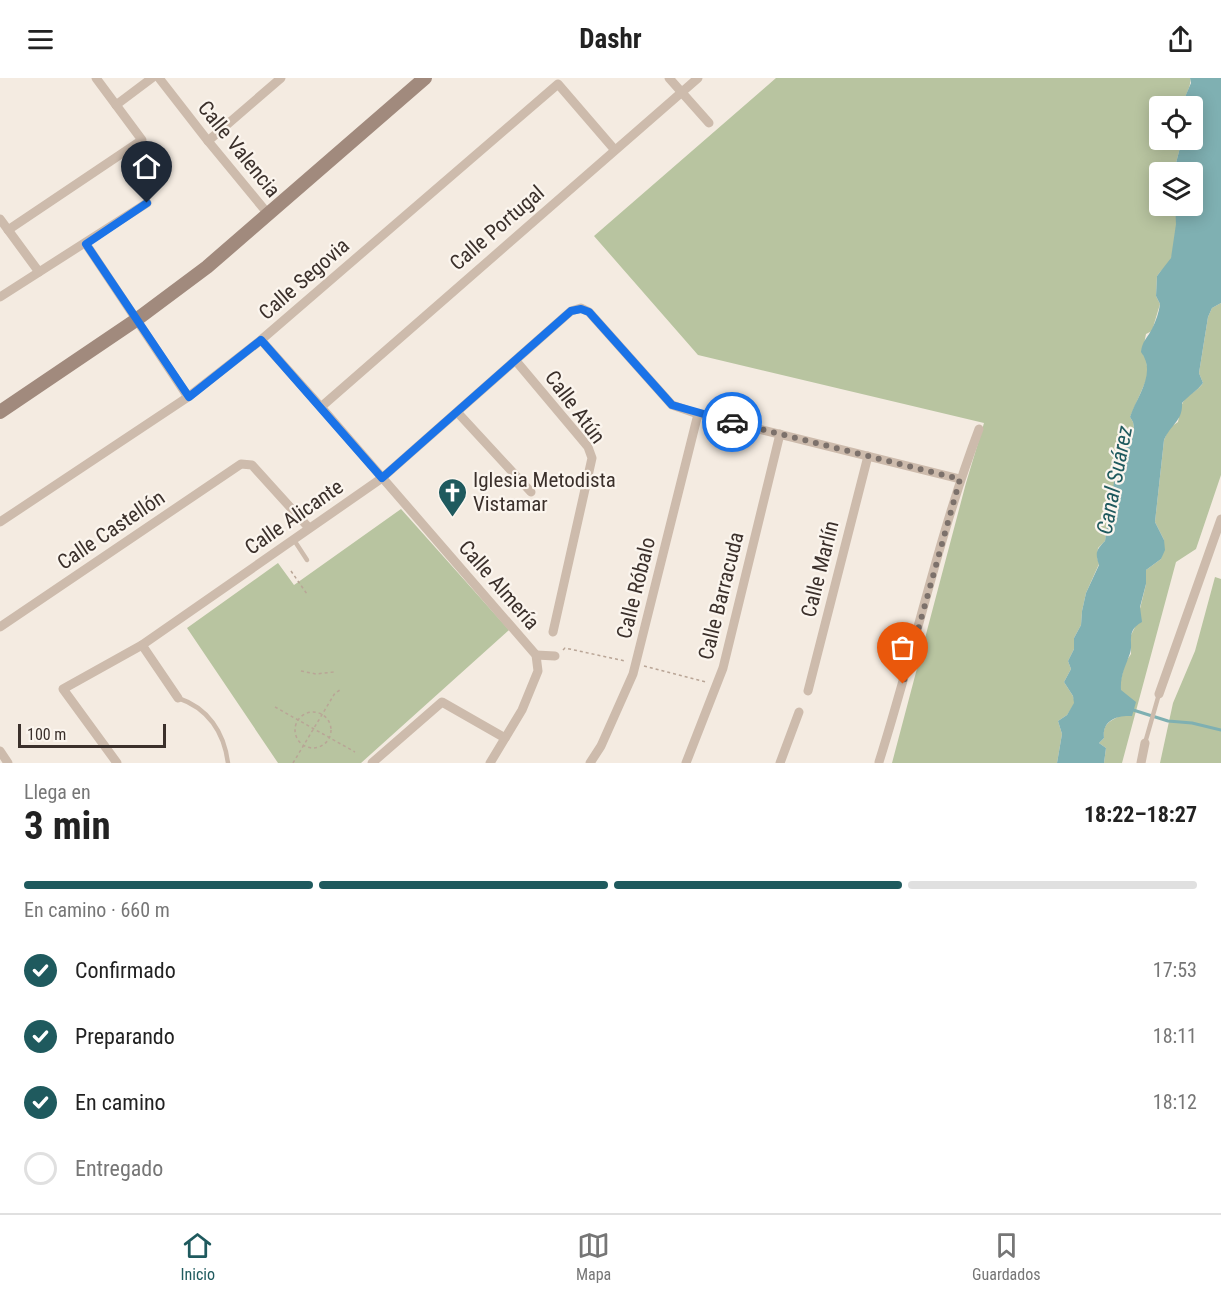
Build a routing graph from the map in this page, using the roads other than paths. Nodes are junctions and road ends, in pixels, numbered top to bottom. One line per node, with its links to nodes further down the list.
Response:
1 (96, 78): 9 (street)
2 (152, 78): 9 (street)
3 (159, 78): 11 (street, Calle Valencia)
4 (281, 78): 11 (street)
5 (425, 78): 14 (street)
6 (669, 78): 8 (street)
7 (699, 78): 8 (street, Calle Portugal)
8 (681, 92): 10 (street); 12 (street, Calle Portugal)
9 (116, 105): 16 (street)
10 (709, 123)
11 (208, 141): 14 (street, Calle Valencia)
12 (614, 149): 21 (street, Calle Segovia); 24 (street, Calle Portugal)
13 (147, 203): 17 (street)
14 (269, 215): 20 (street)
15 (0, 219): 16 (street)
16 (8, 230): 18 (street)
17 (86, 244): 18 (street); 20 (street)
18 (39, 272): 19 (street)
19 (0, 297)
20 (136, 320): 23 (street); 25 (street)
21 (261, 340): 23 (street, Calle Segovia); 24 (street, Calle Almería)
22 (516, 361): 26 (street, Calle Alicante); 27 (street, Calle Alicante); 40 (street, Calle Atún)
23 (189, 397): 35 (street, Calle Segovia)
24 (321, 407): 31 (street, Calle Almería)
25 (0, 412)
26 (458, 412): 31 (street, Calle Alicante); 33 (street)
27 (698, 414): 29 (street, Calle Alicante); 57 (street, Calle Róbalo)
28 (979, 429): 32 (street)
29 (780, 434): 30 (street, Calle Alicante); 58 (street, Calle Barracuda)
30 (868, 456): 32 (street, Calle Alicante); 44 (street, Calle Marlín)
31 (382, 478): 36 (street, Calle Alicante); 42 (street, Calle Almería)
32 (960, 479): 51 (street)
33 (531, 492)
34 (1221, 519): 45 (street)
35 (0, 522)
36 (309, 528): 37 (street, Calle Alicante); 39 (street, Calle Castellón)
37 (293, 540): 38 (lane); 41 (street, Calle Alicante)
38 (307, 560)
39 (0, 627)
40 (553, 632)
41 (142, 645): 46 (street); 53 (street, Calle Alicante)
42 (536, 655): 43 (street); 48 (street, Calle Almería)
43 (555, 656)
44 (808, 691)
45 (1159, 694): 49 (lane)
46 (178, 698): 54 (lane)
47 (800, 712): 59 (street)
48 (505, 738): 55 (street); 56 (street, Calle Almería)
49 (1145, 743): 60 (street)
50 (0, 751): 52 (street)
51 (879, 762)
52 (8, 763)
53 (117, 763)
54 (228, 763)
55 (372, 763)
56 (490, 763)
57 (590, 763)
58 (686, 763)
59 (780, 763)
60 (1141, 763)

